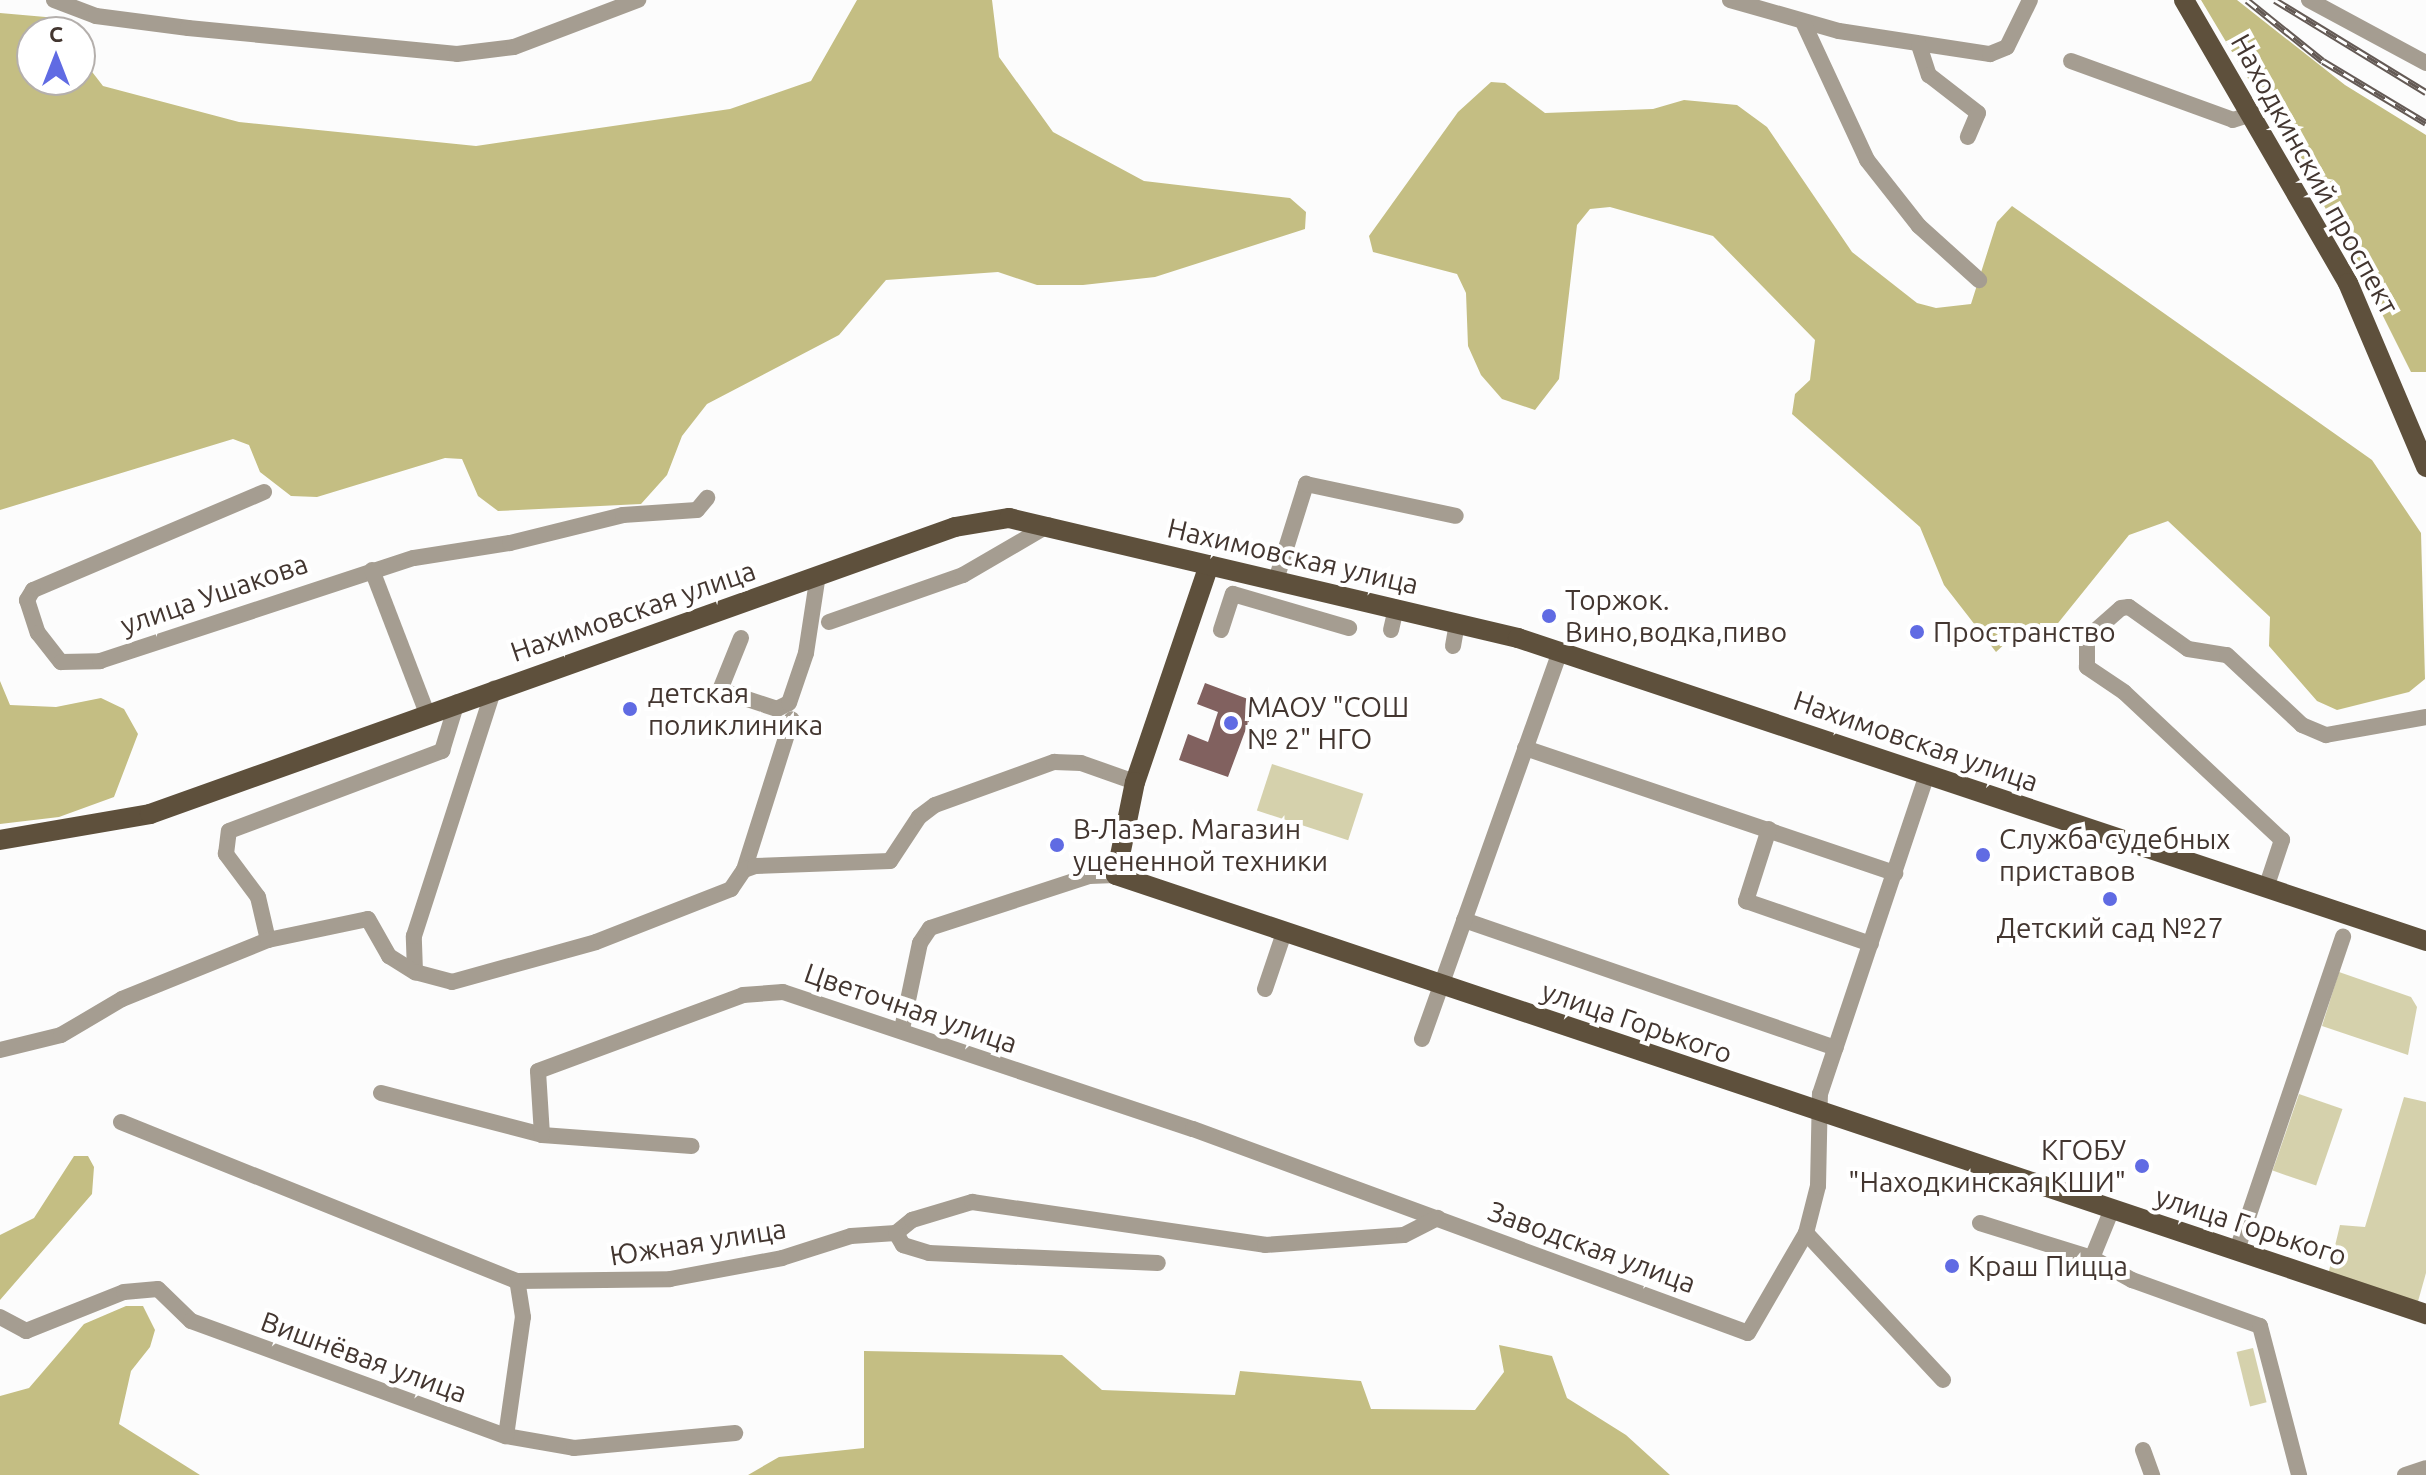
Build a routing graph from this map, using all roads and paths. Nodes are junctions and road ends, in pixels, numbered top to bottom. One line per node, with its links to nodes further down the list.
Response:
1 (54, 0): 2 (street)
2 (638, 0)
3 (1730, 0): 7 (street)
4 (2030, 0): 8 (street)
5 (2184, 0): 11 (main road, Находкинский проспект)
6 (2309, 0): 10 (street)
7 (1803, 22): 8 (street); 13 (street)
8 (1919, 45): 12 (street)
9 (2071, 61): 11 (street)
10 (2426, 63)
11 (2251, 114): 14 (main road, Находкинский проспект)
12 (1968, 137)
13 (1979, 280)
14 (2426, 467)
15 (264, 492): 20 (street, улица Ушакова)
16 (707, 498): 20 (street, улица Ушакова)
17 (1456, 516): 22 (street)
18 (1049, 525): 19 (main road, Нахимовская улица); 21 (main road, Нахимовская улица); 24 (street)
19 (1209, 565): 22 (main road, Нахимовская улица); 39 (main road)
20 (372, 570): 34 (street)
21 (818, 575): 29 (street); 32 (main road, Нахимовская улица)
22 (1276, 580): 23 (main road, Нахимовская улица)
23 (1396, 609): 25 (main road, Нахимовская улица); 28 (street)
24 (829, 622)
25 (1457, 624): 30 (street); 31 (main road, Нахимовская улица)
26 (1349, 628): 27 (street)
27 (1221, 630)
28 (1391, 630)
29 (741, 638)
30 (1453, 646)
31 (1560, 651): 37 (street); 38 (main road, Нахимовская улица)
32 (494, 689): 33 (main road, Нахимовская улица); 52 (street)
33 (457, 702): 34 (main road, Нахимовская улица); 49 (street)
34 (427, 713): 41 (main road, Нахимовская улица)
35 (2426, 717): 45 (street)
36 (792, 719): 42 (street)
37 (1525, 748): 40 (street); 46 (street)
38 (1927, 774): 43 (street, Заводская улица); 45 (main road, Нахимовская улица)
39 (1135, 782): 42 (street); 44 (main road)
40 (1769, 829): 43 (street); 51 (street)
41 (0, 840)
42 (744, 870): 52 (street)
43 (1895, 873): 51 (street, Заводская улица)
44 (1116, 875): 47 (main road, улица Горького); 55 (street, улица Горького)
45 (2266, 888): 50 (main road, Нахимовская улица)
46 (1464, 920): 53 (street); 57 (street)
47 (1284, 933): 53 (main road, улица Горького); 54 (street)
48 (2343, 936): 70 (street)
49 (268, 940): 52 (street); 58 (street)
50 (2426, 941)
51 (1871, 944): 57 (street, Заводская улица)
52 (415, 972)
53 (1441, 984): 56 (street); 60 (main road, улица Горького)
54 (1265, 989)
55 (902, 1029): 62 (street, Цветочная улица); 63 (street, Цветочная улица)
56 (1422, 1039)
57 (1836, 1048): 60 (street, Заводская улица)
58 (0, 1050)
59 (381, 1093): 63 (street)
60 (1816, 1113): 65 (main road, улица Горького); 69 (street, Заводская улица)
61 (121, 1122): 73 (street, Южная улица)
62 (1193, 1129): 66 (street, Заводская улица)
63 (542, 1135): 64 (street)
64 (692, 1146)
65 (2112, 1209): 70 (main road, улица Горького); 71 (street)
66 (1438, 1218): 68 (street); 69 (street, Заводская улица)
67 (1980, 1223): 71 (street)
68 (896, 1233): 72 (street); 73 (street, Южная улица)
69 (1806, 1233): 76 (street)
70 (2237, 1250): 74 (main road, улица Горького)
71 (2092, 1258): 81 (street)
72 (1158, 1263)
73 (517, 1281): 78 (street)
74 (2426, 1314)
75 (0, 1317): 78 (street, Вишнёвая улица)
76 (1943, 1380)
77 (735, 1433): 78 (street, Вишнёвая улица)
78 (506, 1436)
79 (2143, 1450): 80 (street)
80 (2152, 1475)
81 (2299, 1475)

